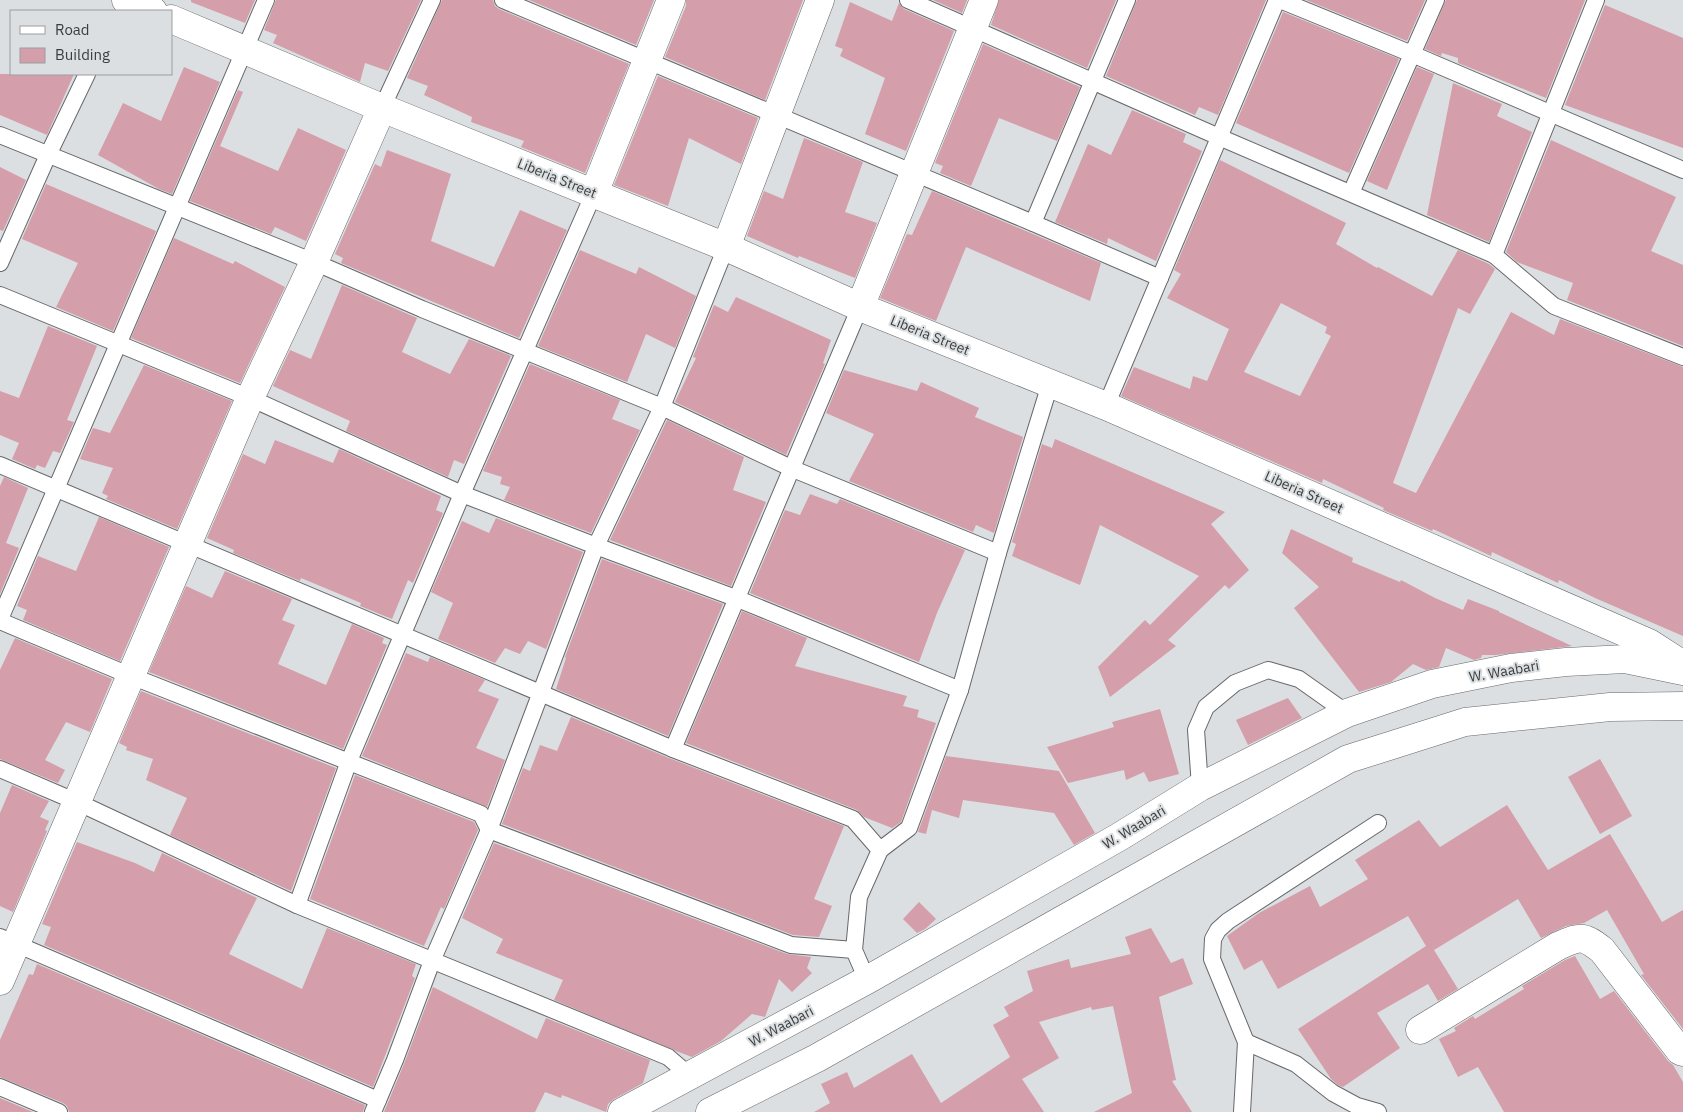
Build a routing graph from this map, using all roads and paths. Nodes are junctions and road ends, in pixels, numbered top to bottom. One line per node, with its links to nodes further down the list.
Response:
1 (126, 0): 13 (street)
2 (266, 0): 16 (lane)
3 (432, 0): 21 (lane)
4 (503, 0): 18 (lane)
5 (671, 0): 18 (street)
6 (820, 0): 23 (street)
7 (908, 0): 15 (lane)
8 (984, 0): 15 (street)
9 (1127, 0): 20 (lane)
10 (1279, 0): 17 (lane); 25 (lane)
11 (1436, 0): 17 (lane)
12 (1596, 0): 22 (lane)
13 (151, 10)
14 (172, 19): 16 (street, Liberia Street)
15 (973, 28): 20 (lane); 28 (street)
16 (244, 49): 21 (street, Liberia Street); 31 (lane)
17 (1412, 54): 22 (lane); 30 (lane)
18 (647, 60): 23 (lane); 29 (street)
19 (87, 75): 26 (lane)
20 (1094, 81): 25 (lane); 32 (lane)
21 (382, 108): 29 (street, Liberia Street); 35 (street)
22 (1550, 113): 27 (lane); 34 (lane)
23 (777, 115): 28 (lane); 33 (street)
24 (0, 135): 26 (lane)
25 (1219, 137): 30 (lane); 37 (lane)
26 (48, 155): 31 (lane); 36 (lane)
27 (1683, 170)
28 (914, 173): 32 (lane); 39 (street)
29 (594, 193): 33 (street, Liberia Street); 41 (lane)
30 (1351, 193): 34 (lane)
31 (176, 207): 35 (lane); 40 (lane)
32 (1033, 223): 37 (lane)
33 (726, 247): 39 (street, Liberia Street); 46 (lane)
34 (1494, 255): 42 (lane)
35 (314, 262): 41 (lane); 44 (street)
36 (0, 263)
37 (1160, 278): 45 (lane)
38 (0, 294): 40 (lane)
39 (860, 307): 43 (street, Liberia Street); 48 (lane)
40 (118, 343): 44 (lane); 49 (lane)
41 (524, 352): 46 (lane); 50 (lane)
42 (1683, 357)
43 (1050, 384): 45 (street, Liberia Street); 53 (lane)
44 (250, 398): 50 (lane); 51 (street)
45 (1106, 406): 57 (street, Liberia Street)
46 (662, 407): 48 (lane); 52 (lane)
47 (0, 465): 49 (lane)
48 (793, 469): 53 (lane); 54 (lane)
49 (56, 489): 51 (lane); 55 (lane)
50 (462, 494): 52 (lane); 56 (lane)
51 (187, 544): 56 (lane); 59 (street)
52 (596, 546): 54 (lane); 61 (lane)
53 (998, 553): 60 (lane)
54 (738, 598): 60 (lane); 64 (lane)
55 (0, 620): 59 (lane)
56 (403, 635): 61 (lane); 65 (lane)
57 (1683, 665)
58 (1683, 671): 63 (street, W. Waabari)
59 (131, 676): 65 (lane); 68 (street)
60 (960, 690): 71 (lane)
61 (542, 693): 64 (lane); 70 (lane)
62 (1683, 706): 87 (street)
63 (1347, 713): 67 (street, W. Waabari); 67 (lane)
64 (673, 749): 71 (lane)
65 (349, 761): 70 (lane); 72 (lane)
66 (0, 769): 68 (lane)
67 (1200, 787): 76 (street, W. Waabari)
68 (77, 802): 72 (lane); 73 (street)
69 (1378, 823): 79 (lane)
70 (489, 830): 74 (lane); 75 (lane)
71 (880, 850): 74 (lane)
72 (297, 905): 75 (lane)
73 (8, 940): 77 (street); 83 (lane)
74 (854, 950): 76 (lane)
75 (432, 960): 81 (lane); 83 (lane)
76 (867, 980): 81 (street, W. Waabari)
77 (0, 982)
78 (1420, 1030): 80 (street)
79 (1246, 1042): 84 (lane); 88 (lane)
80 (1683, 1052)
81 (689, 1075): 86 (street, W. Waabari)
82 (0, 1088): 85 (lane)
83 (376, 1106)
84 (1352, 1109): 89 (lane)
85 (59, 1112)
86 (622, 1112)
87 (710, 1112)
88 (1242, 1112)
89 (1378, 1112)

